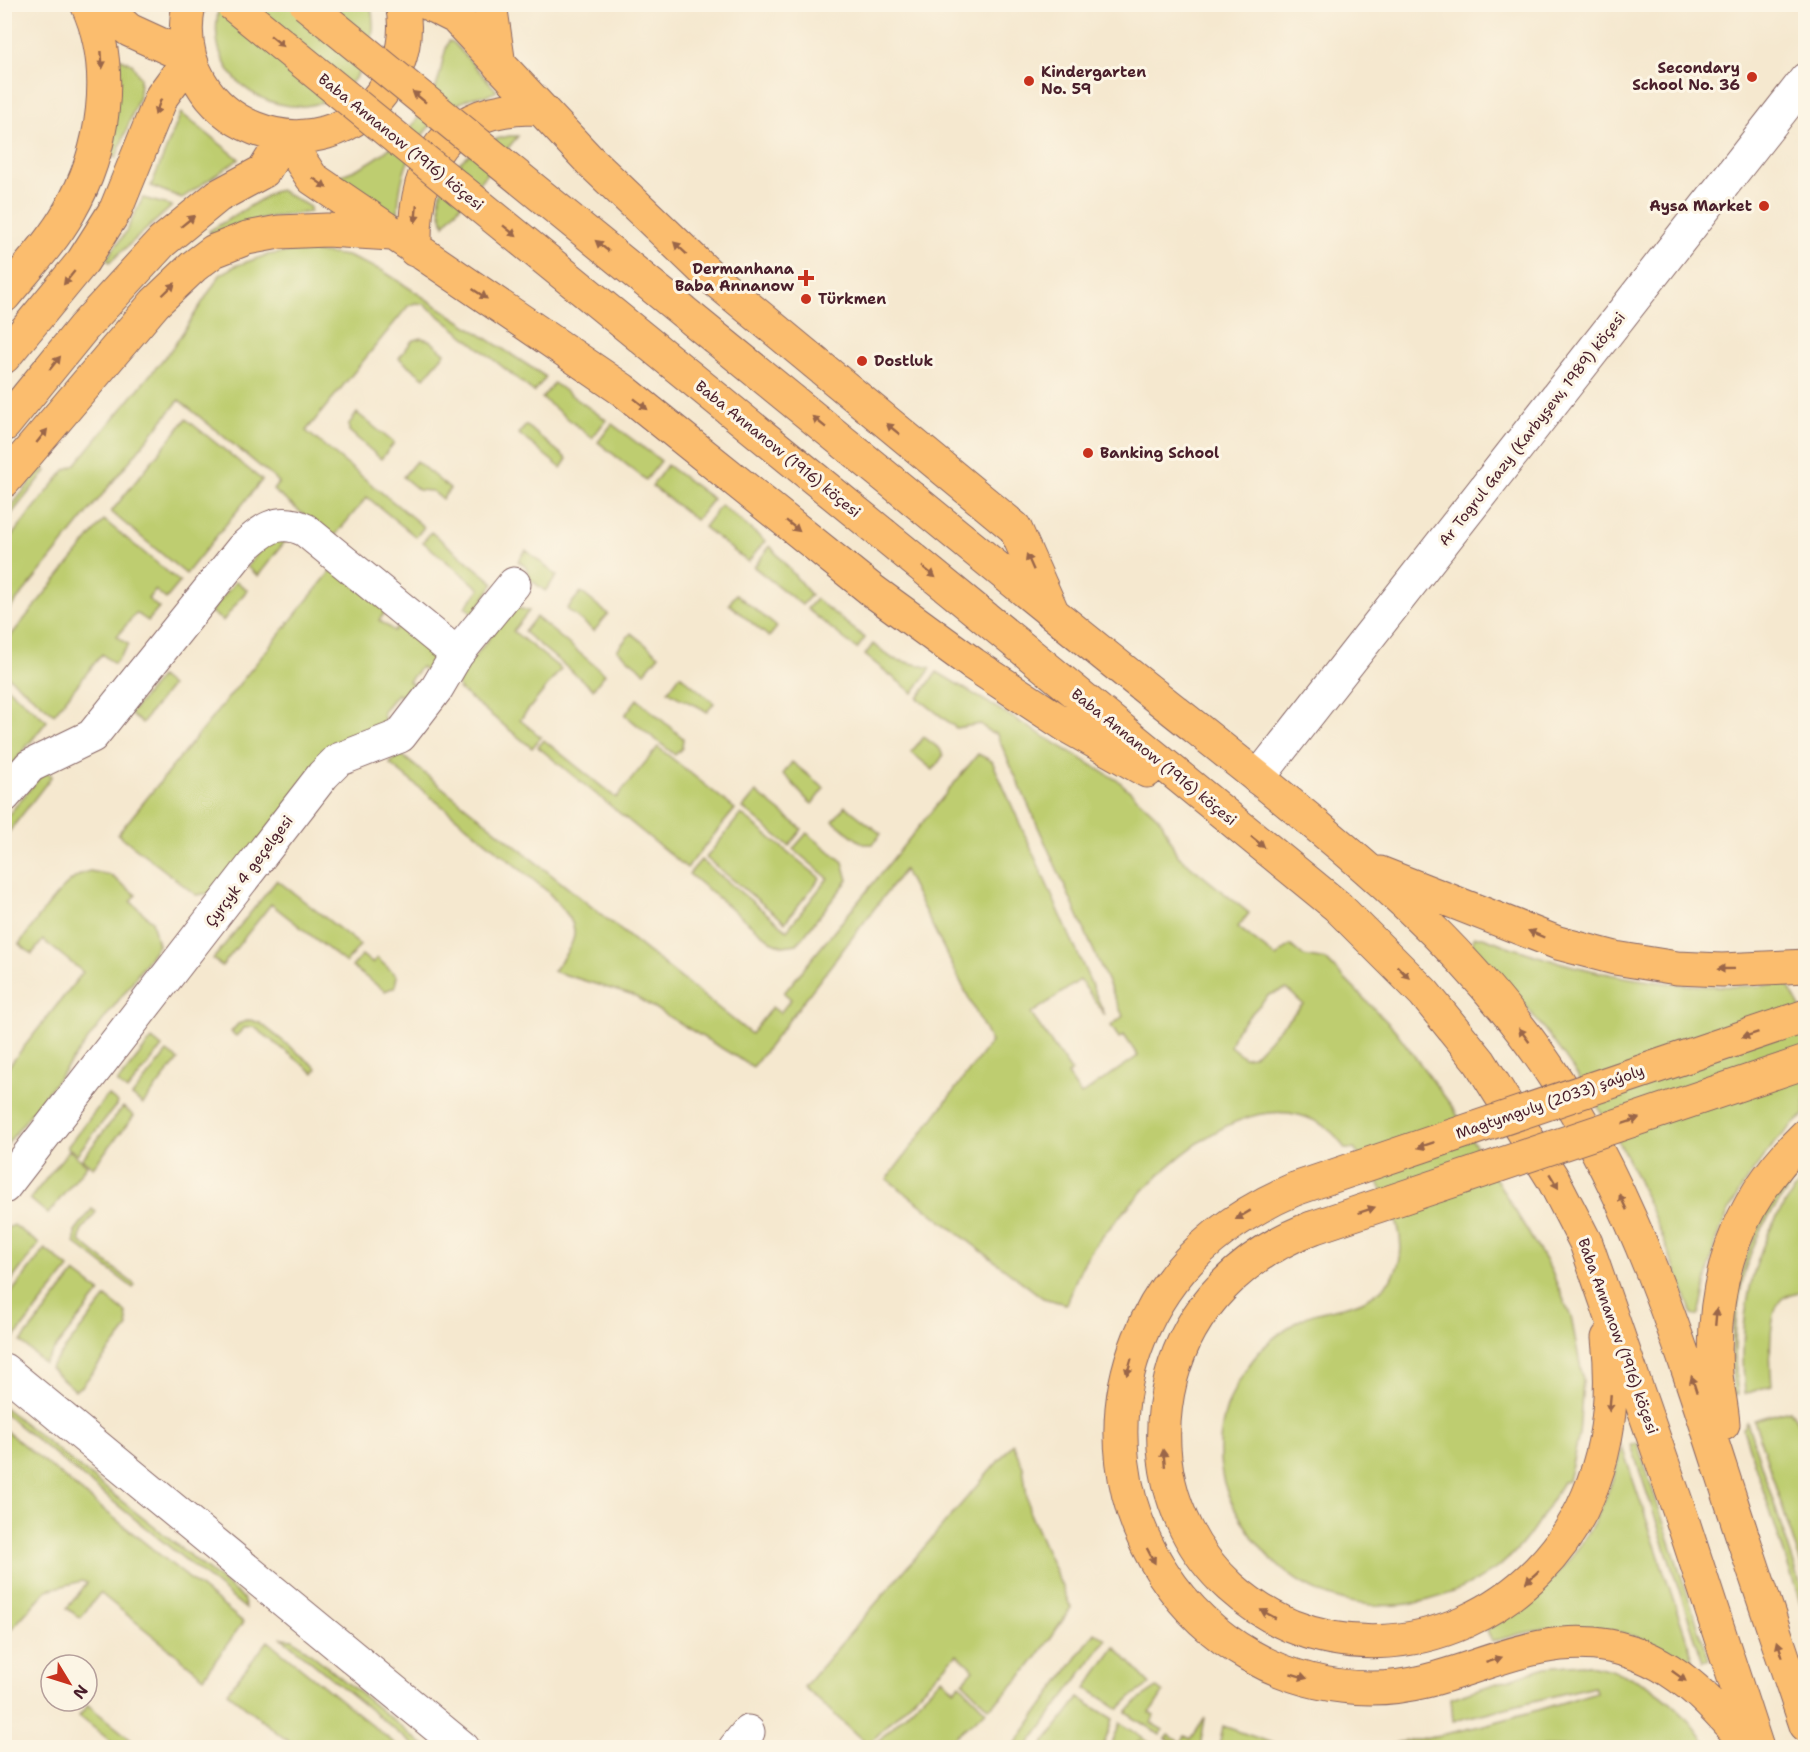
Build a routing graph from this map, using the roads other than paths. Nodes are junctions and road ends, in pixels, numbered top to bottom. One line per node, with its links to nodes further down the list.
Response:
1 (87, 4): 15 (main road, one-way to 15)
2 (100, 4): 9 (main road)
3 (189, 4): 9 (main road)
4 (232, 4): 24 (main road, Baba Annanow (1916) köçesi, one-way to 24, bridge)
5 (306, 4): 20 (main road, one-way to 5, bridge)
6 (402, 4): 13 (main road)
7 (429, 4): 10 (main road)
8 (490, 4): 10 (main road)
9 (190, 58): 13 (main road); 16 (main road, one-way to 16)
10 (500, 65): 12 (main road)
11 (1806, 79): 22 (street, Ar Togrul Gazy (Karbyşew, 1989) köçesi)
12 (540, 108): 14 (main road, one-way to 14); 20 (main road, one-way to 12)
13 (285, 137): 14 (main road, one-way to 14); 17 (main road, one-way to 13)
14 (403, 242): 18 (main road, one-way to 14); 24 (main road, one-way to 24)
15 (4, 296)
16 (4, 357)
17 (4, 425)
18 (4, 481)
19 (514, 585): 21 (street, Çyrçyk 4 geçelgesi)
20 (1054, 616): 22 (main road)
21 (457, 654): 23 (street); 30 (street, Çyrçyk 4 geçelgesi)
22 (1258, 778): 25 (main road)
23 (4, 796)
24 (1224, 814): 31 (main road, Baba Annanow (1916) köçesi, one-way to 31)
25 (1369, 868): 26 (main road, one-way to 25); 33 (main road, one-way to 25)
26 (1806, 966)
27 (1806, 1016): 36 (main road, Magtymguly (2033) şaýoly, one-way to 36, bridge)
28 (1806, 1062): 31 (main road, one-way to 28, bridge)
29 (1806, 1136): 33 (main road, one-way to 29)
30 (4, 1187)
31 (1601, 1282): 37 (main road, Baba Annanow (1916) köçesi)
32 (4, 1370): 35 (street)
33 (1731, 1501): 34 (main road, one-way to 33)
34 (1806, 1725)
35 (460, 1747)
36 (1750, 1748)
37 (1757, 1748)

